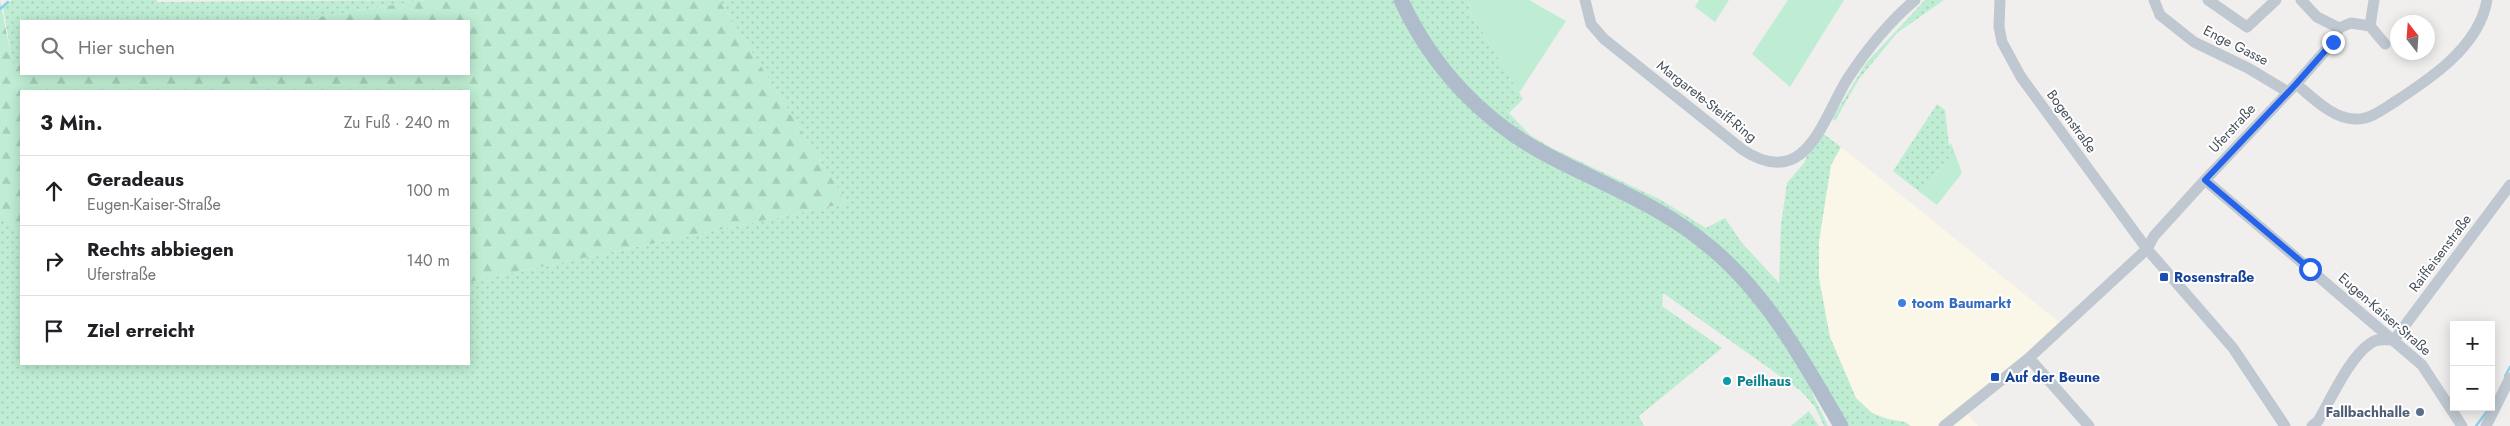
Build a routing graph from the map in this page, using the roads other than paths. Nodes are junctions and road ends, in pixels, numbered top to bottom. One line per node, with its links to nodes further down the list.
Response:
1 (1401, 0): 21 (main road)
2 (1585, 0): 3 (street, Margarete-Steiff-Ring)
3 (1915, 0)
4 (2000, 0): 17 (street, Bogenstraße)
5 (2154, 0): 14 (street, Enge Gasse)
6 (2208, 0): 7 (street)
7 (2276, 0)
8 (2301, 0): 12 (street)
9 (2374, 0): 11 (street)
10 (2486, 0): 14 (street, Enge Gasse)
11 (2370, 26): 12 (street); 13 (street)
12 (2339, 28): 14 (street, Uferstraße)
13 (2386, 44)
14 (2292, 88): 15 (street, Uferstraße)
15 (2205, 180): 17 (street, Uferstraße); 18 (street, Eugen-Kaiser-Straße)
16 (2510, 185): 18 (street, Raiffeisenstraße)
17 (2147, 249): 19 (street); 26 (street)
18 (2394, 340): 27 (street); 28 (street, Eugen-Kaiser-Straße)
19 (2029, 358): 24 (street); 25 (street)
20 (2510, 378): 29 (street)
21 (1824, 397): 22 (street); 23 (main road)
22 (1832, 426)
23 (1841, 426)
24 (1944, 426)
25 (2090, 426)
26 (2285, 426)
27 (2312, 426)
28 (2462, 426)
29 (2486, 426)

